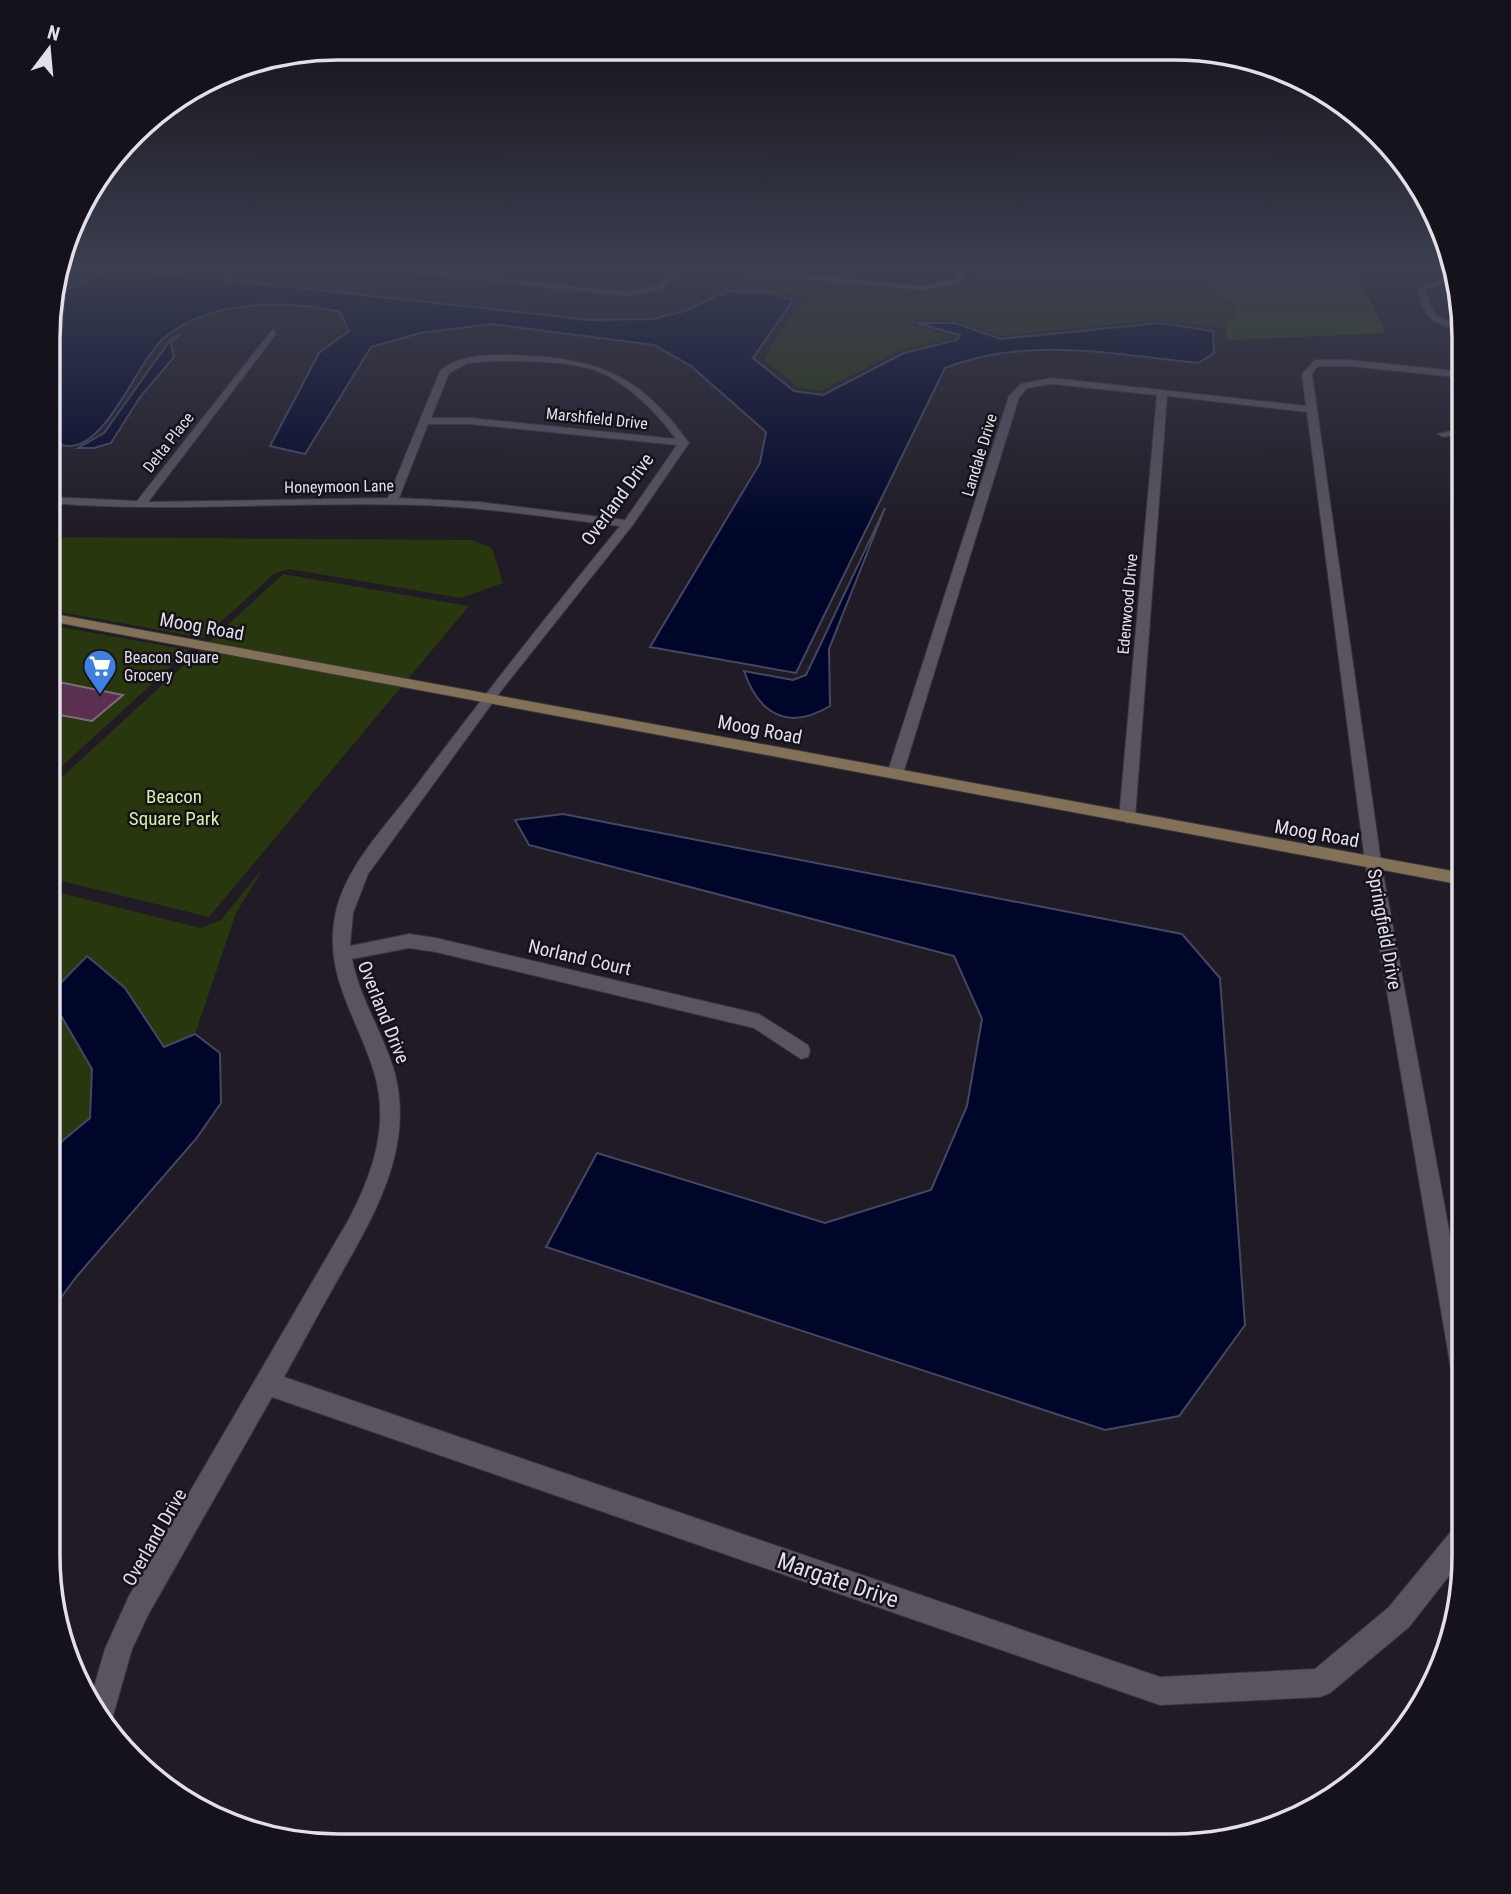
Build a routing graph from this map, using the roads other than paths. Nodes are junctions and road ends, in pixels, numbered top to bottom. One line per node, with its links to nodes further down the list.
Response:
1 (253, 357): 13 (street, Delta Place)
2 (490, 357): 7 (street)
3 (497, 357): 10 (street)
4 (1452, 374): 6 (street, Springfield Drive)
5 (1162, 393): 6 (street, Landale Drive); 17 (street, Landale Drive); 18 (street, Edenwood Drive)
6 (1311, 409): 19 (street, Springfield Drive)
7 (424, 421): 10 (street, Marshfield Drive); 11 (street)
8 (1452, 433): 9 (street)
9 (1443, 434)
10 (684, 443): 14 (street, Overland Drive)
11 (392, 500): 13 (street, Honeymoon Lane); 14 (street, Honeymoon Lane)
12 (60, 501): 13 (street, Honeymoon Lane)
13 (140, 505)
14 (628, 524): 16 (street, Overland Drive)
15 (60, 619): 16 (street, Moog Road)
16 (489, 698): 17 (street, Moog Road); 21 (street, Overland Drive)
17 (895, 774): 18 (street, Moog Road)
18 (1126, 818): 19 (street, Moog Road)
19 (1373, 862): 20 (street, Moog Road); 23 (street, Springfield Drive)
20 (1452, 877)
21 (340, 955): 22 (street, Norland Court); 24 (street, Overland Drive)
22 (801, 1051)
23 (1452, 1307)
24 (268, 1384): 25 (street, Margate Drive); 26 (street, Overland Drive)
25 (1452, 1551)
26 (103, 1706)

